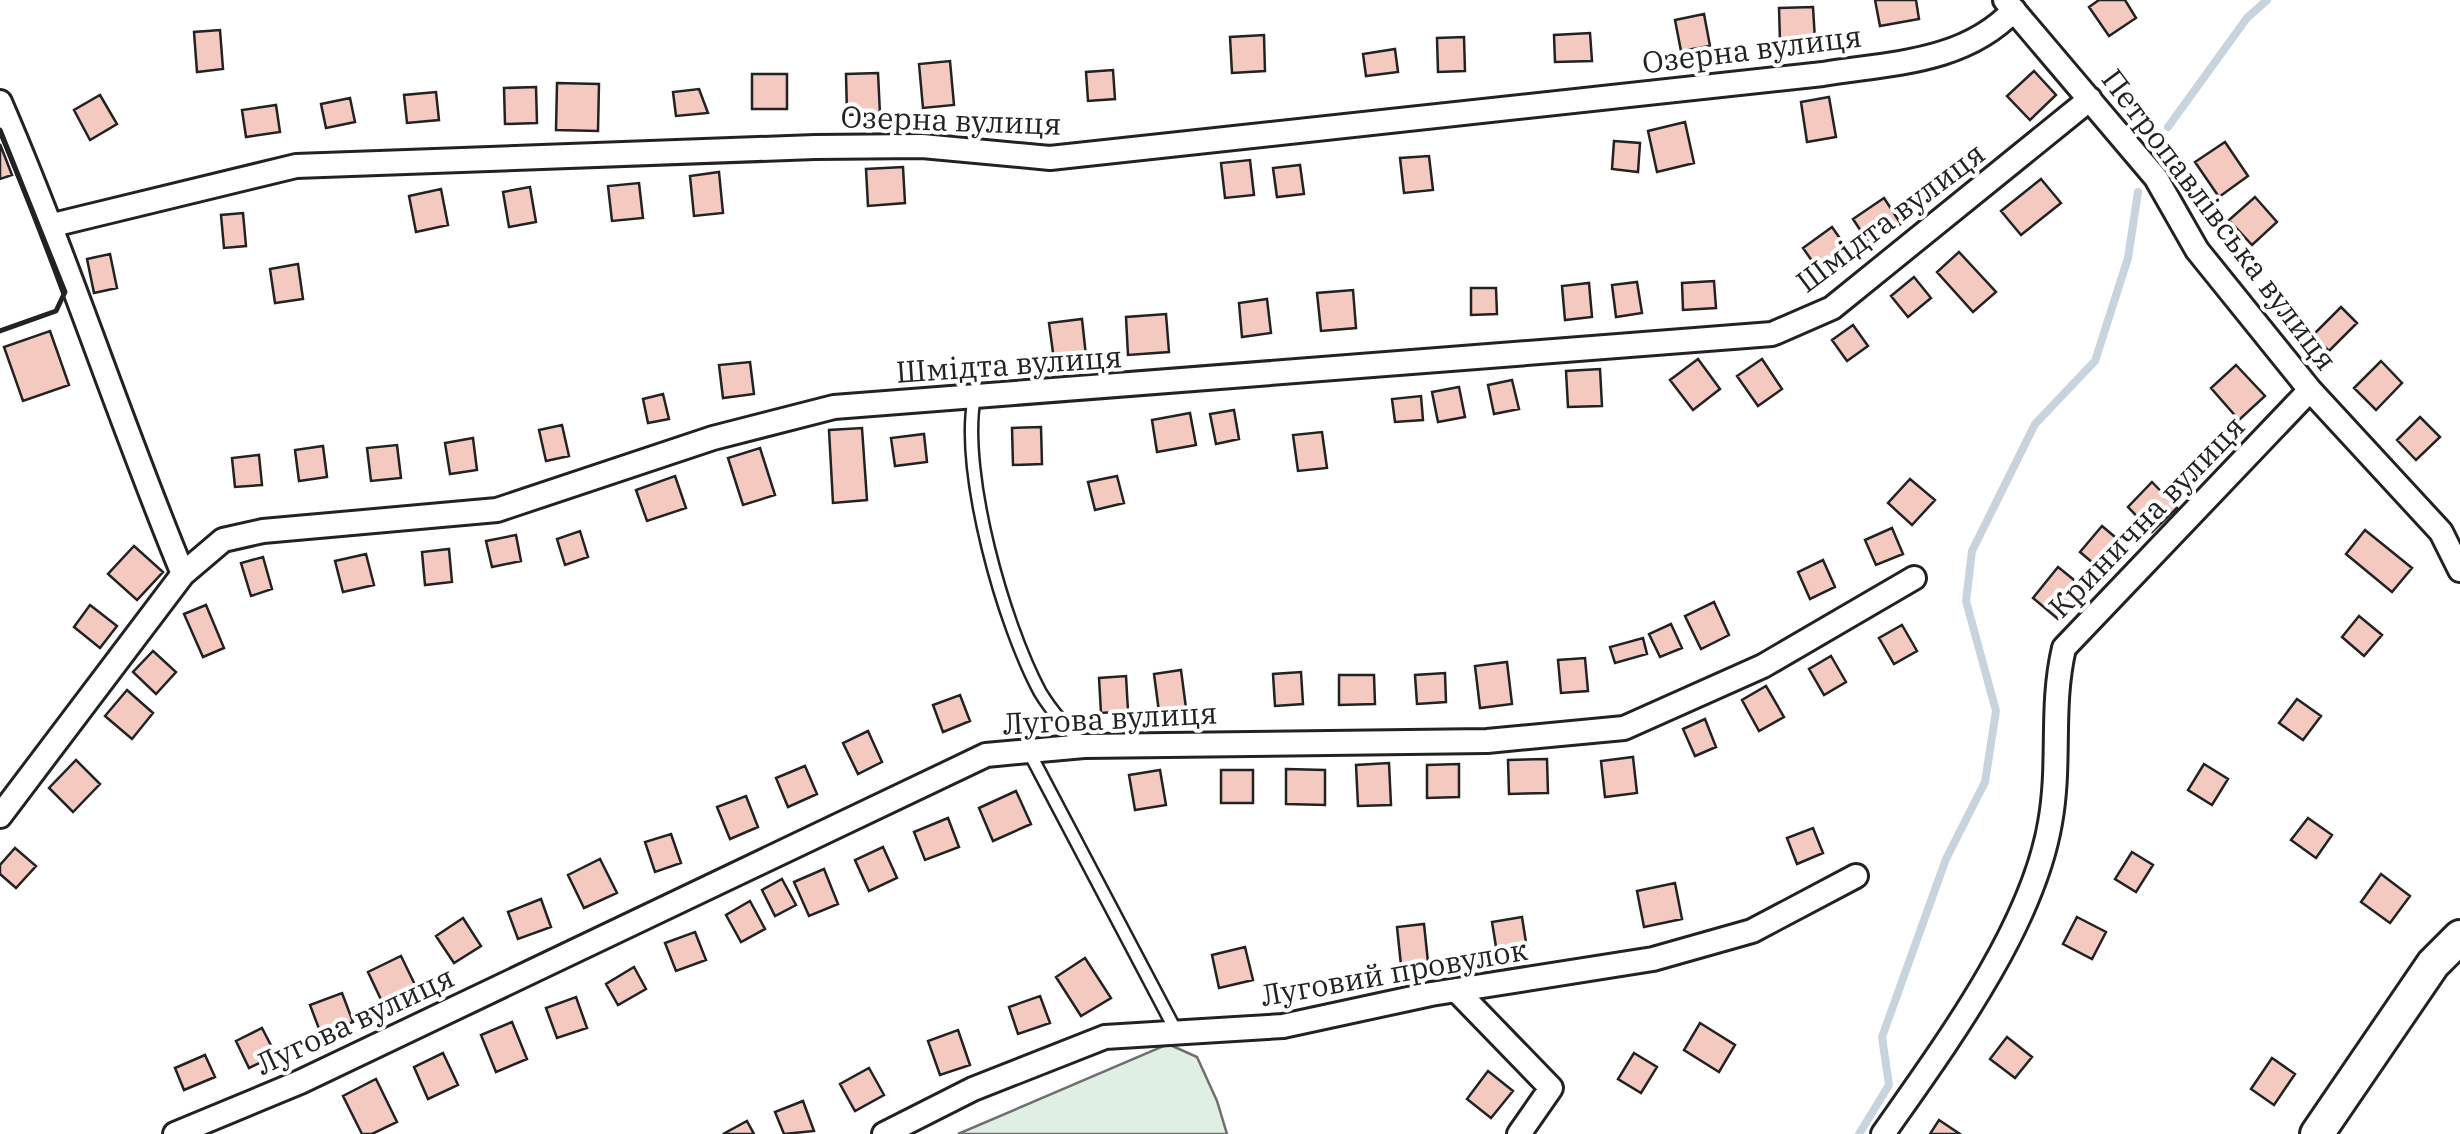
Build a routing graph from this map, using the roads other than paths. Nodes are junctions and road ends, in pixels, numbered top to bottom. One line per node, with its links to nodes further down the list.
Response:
1 (2009, 5): 2 (street, Петропавлівська вулиця); 4 (street, Озерна вулиця)
2 (2090, 99): 5 (street, Петропавлівська вулиця); 6 (street, Шмідта вулиця)
3 (0, 102): 4 (street)
4 (53, 225): 8 (street)
5 (2310, 390): 7 (street, Петропавлівська вулиця); 20 (street, Кринична вулиця)
6 (974, 398): 8 (street, Шмідта вулиця); 10 (lane)
7 (2460, 570)
8 (183, 574): 12 (street, Шмідта вулиця)
9 (1914, 578): 10 (street, Лугова вулиця)
10 (1084, 746): 11 (street, Лугова вулиця)
11 (1028, 750): 16 (lane); 17 (street, Лугова вулиця)
12 (0, 816)
13 (1856, 876): 15 (street, Луговий провулок)
14 (2460, 937): 21 (street)
15 (1456, 990): 16 (street, Луговий провулок); 19 (street)
16 (1176, 1031): 18 (street, Луговий провулок)
17 (175, 1134)
18 (884, 1134)
19 (1518, 1134)
20 (1883, 1134)
21 (2317, 1134)

